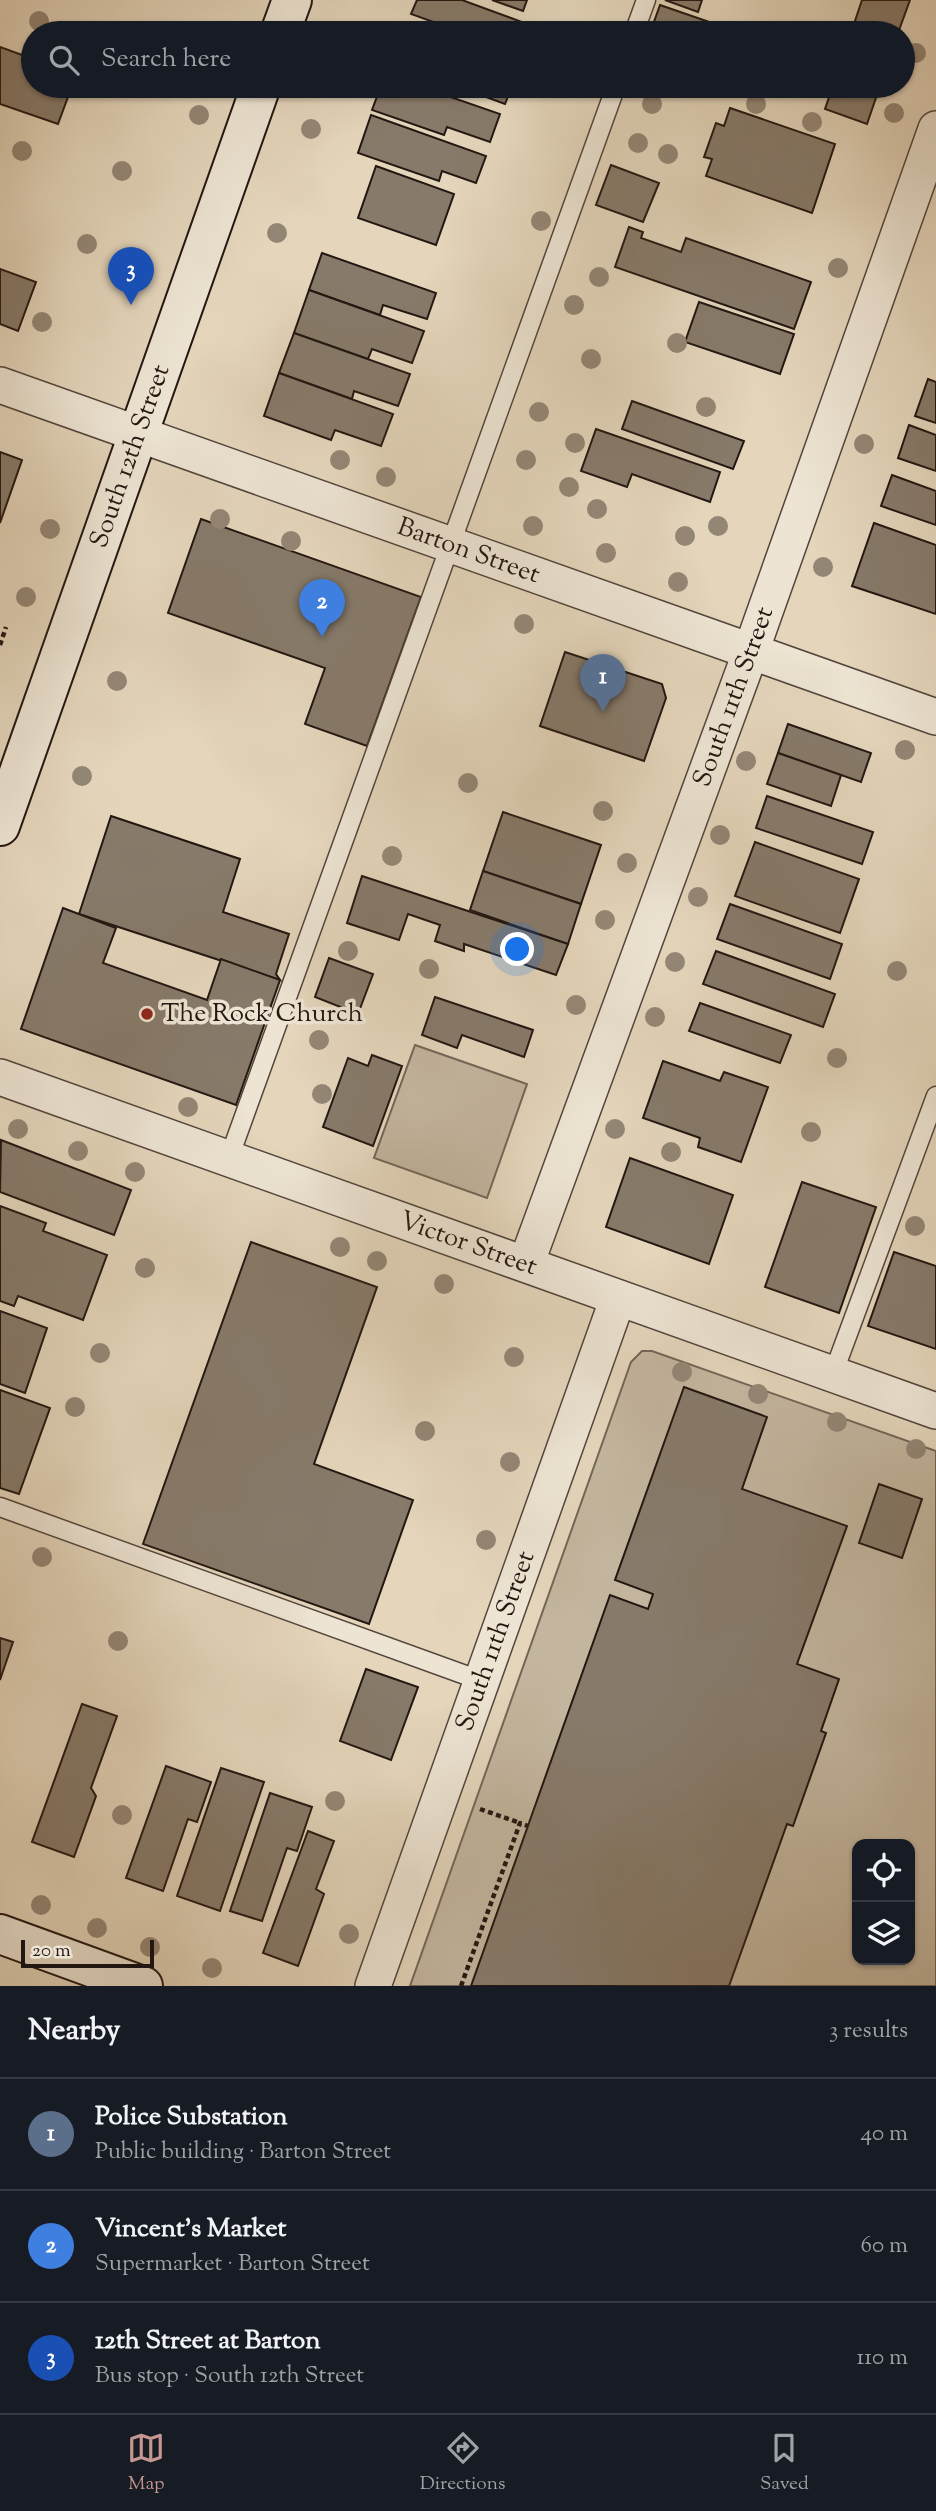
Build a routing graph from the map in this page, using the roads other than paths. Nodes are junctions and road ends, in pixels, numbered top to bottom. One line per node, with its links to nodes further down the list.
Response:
1 (292, 0): 3 (street)
2 (646, 0): 4 (lane)
3 (284, 21)
4 (638, 21)
5 (257, 98): 9 (street, South 12th Street)
6 (611, 98): 10 (lane)
7 (936, 129): 11 (street, South 11th Street)
8 (0, 384): 9 (street, Barton Street)
9 (138, 434): 10 (street, Barton Street); 13 (street, South 12th Street)
10 (450, 544): 11 (street, Barton Street); 16 (lane)
11 (751, 651): 12 (street, Barton Street); 17 (street, South 11th Street)
12 (936, 717)
13 (0, 826)
14 (0, 1077): 16 (street, Victor Street)
15 (936, 1096): 19 (lane)
16 (229, 1158): 17 (street, Victor Street)
17 (526, 1265): 18 (street, Victor Street)
18 (618, 1298): 19 (street, Victor Street); 22 (street, South 11th Street)
19 (833, 1374): 20 (street, Victor Street)
20 (936, 1411)
21 (0, 1507): 22 (lane)
22 (482, 1681): 25 (street, South 11th Street)
23 (0, 1934): 24 (street)
24 (144, 1986)
25 (373, 1986)

